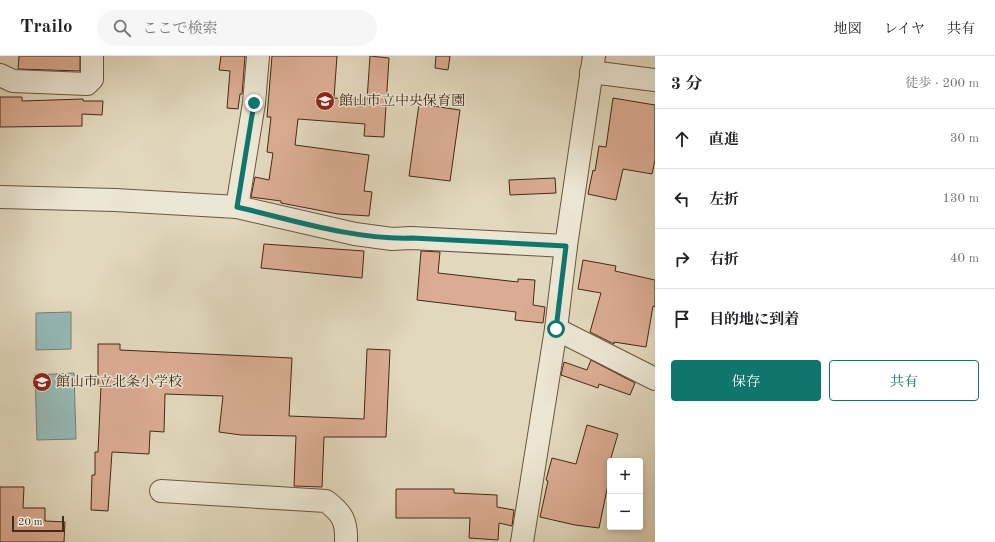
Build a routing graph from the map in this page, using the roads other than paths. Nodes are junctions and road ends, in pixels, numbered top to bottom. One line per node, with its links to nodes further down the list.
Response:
1 (2, 56): 5 (street)
2 (92, 56): 6 (street)
3 (258, 56): 9 (street)
4 (592, 64): 7 (street); 10 (street)
5 (0, 65)
6 (0, 74)
7 (655, 80)
8 (0, 197): 9 (street)
9 (237, 207): 10 (street)
10 (566, 246): 11 (street)
11 (556, 329): 12 (street); 15 (street)
12 (655, 379)
13 (161, 491): 14 (street)
14 (346, 542)
15 (522, 542)

